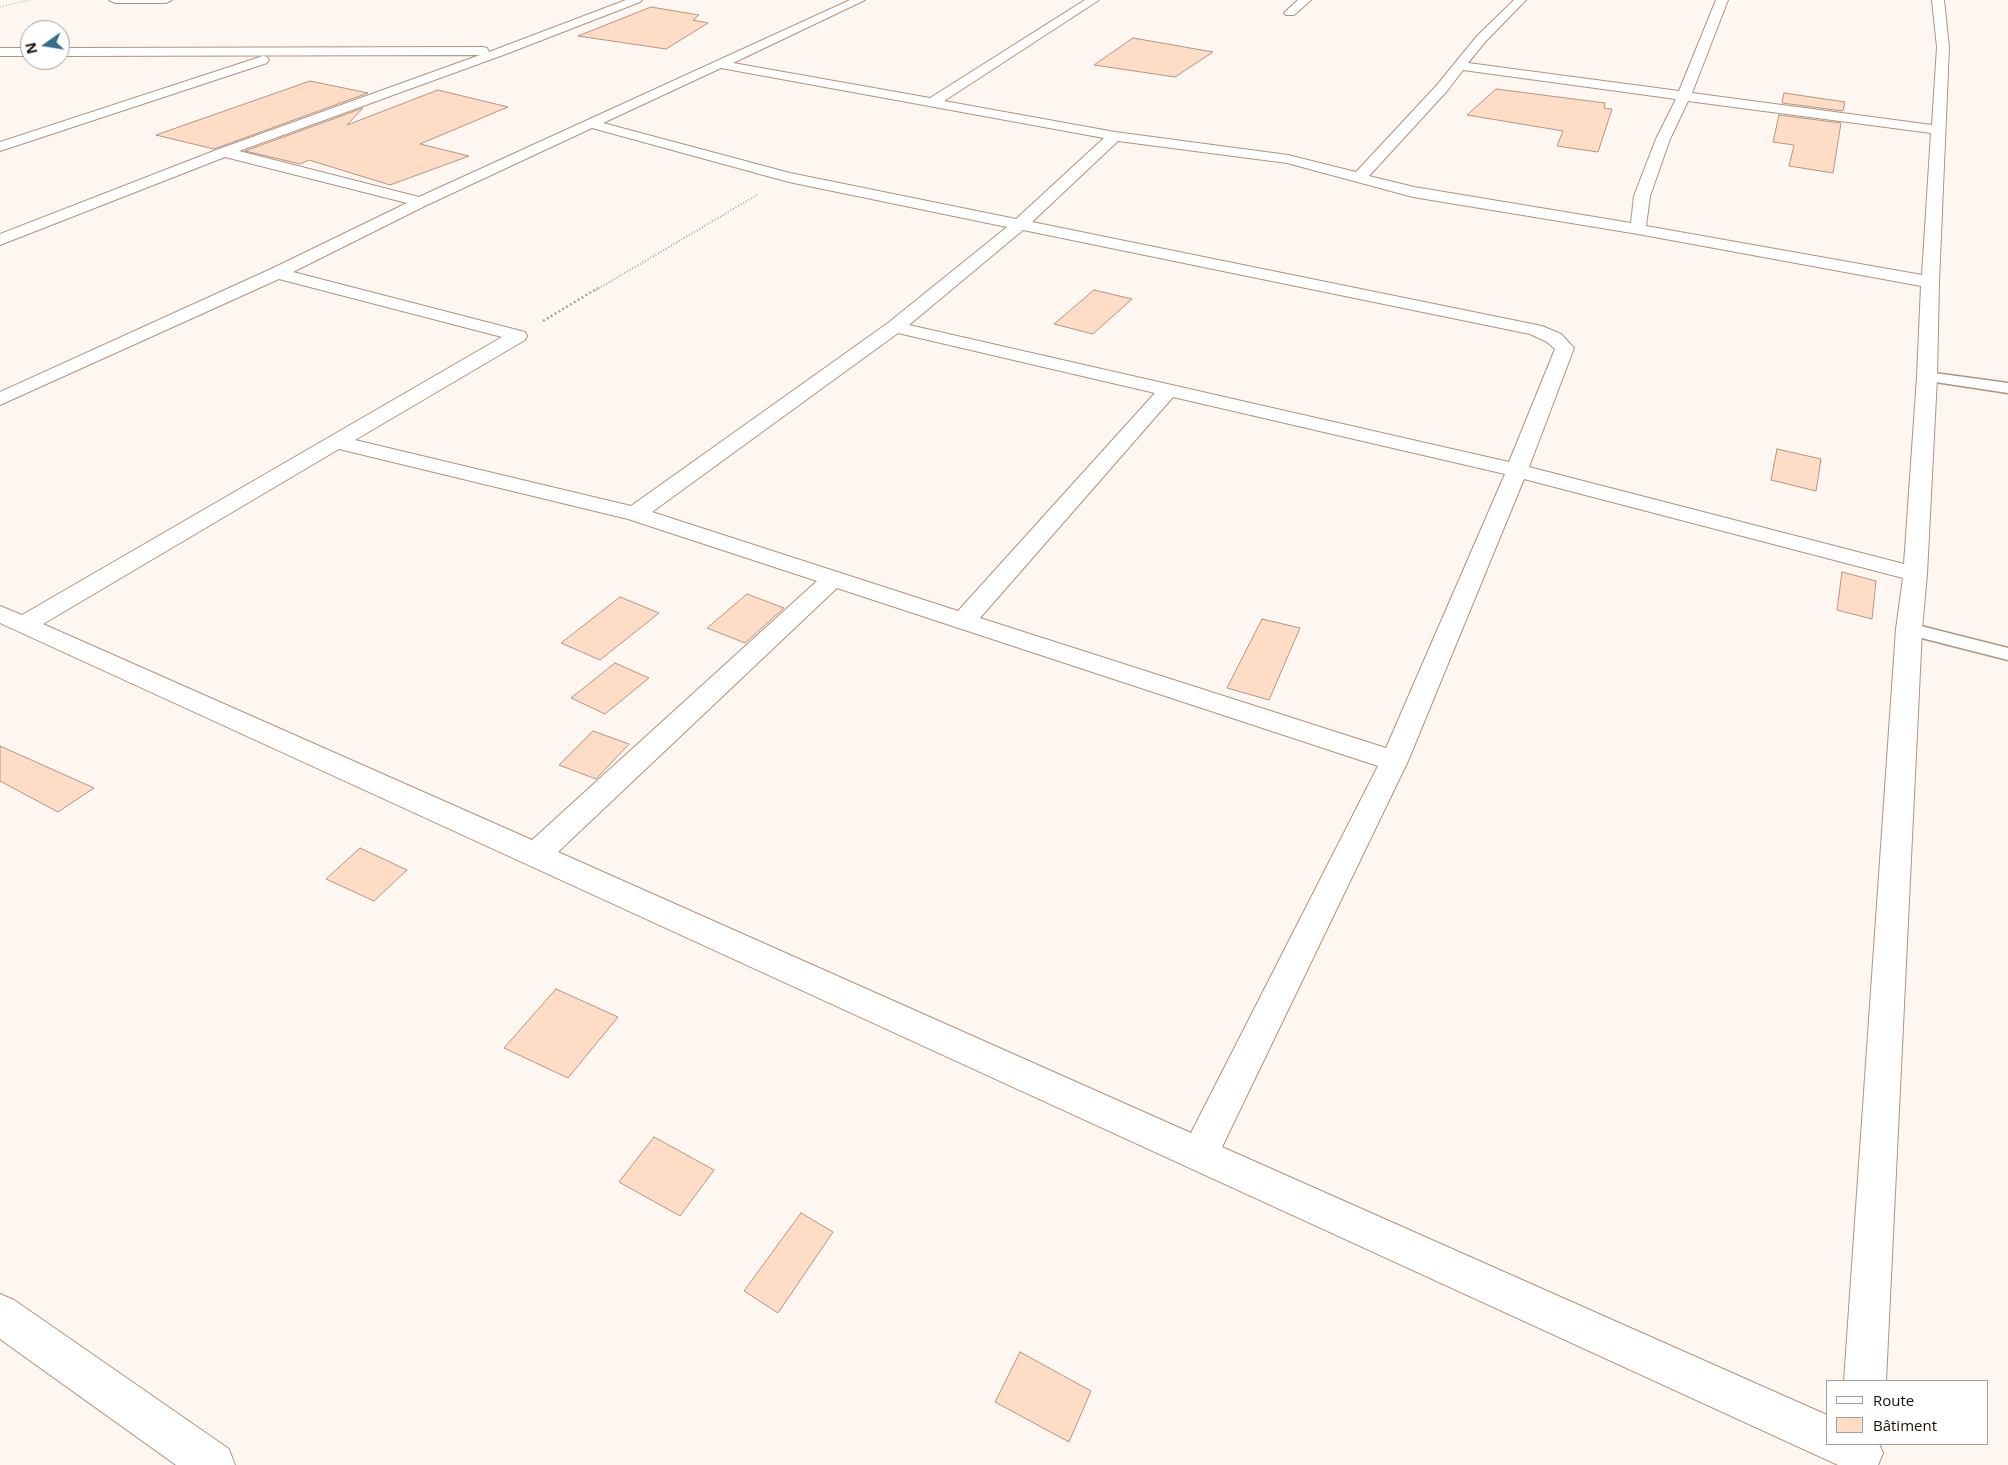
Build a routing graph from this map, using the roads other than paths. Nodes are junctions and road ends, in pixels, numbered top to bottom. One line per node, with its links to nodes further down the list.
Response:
1 (115, 0): 2 (street)
2 (166, 0)
3 (636, 0): 11 (street)
4 (859, 0): 16 (street)
5 (1305, 0): 10 (street)
6 (1520, 0): 17 (street)
7 (1722, 0): 18 (street)
8 (1938, 0): 21 (street)
9 (1087, 1): 19 (street)
10 (1290, 12)
11 (502, 51): 15 (street); 24 (street)
12 (0, 52): 13 (street)
13 (20, 52)
14 (70, 52): 15 (street)
15 (286, 52): 23 (street)
16 (719, 64): 19 (street); 20 (street)
17 (1460, 66): 18 (street); 25 (street)
18 (1684, 94): 21 (street); 28 (street)
19 (933, 102): 22 (street)
20 (591, 124): 26 (street); 27 (street)
21 (1938, 130): 31 (street)
22 (1115, 136): 25 (street); 27 (street)
23 (0, 147)
24 (224, 152): 26 (street); 29 (street)
25 (1359, 178): 28 (street)
26 (421, 202): 30 (street)
27 (1019, 225): 32 (street); 38 (street)
28 (1638, 229): 31 (street)
29 (0, 240)
30 (277, 273): 36 (street); 37 (street)
31 (1930, 282): 33 (street)
32 (895, 327): 35 (street); 39 (street)
33 (1927, 378): 34 (lane); 40 (street)
34 (2008, 388)
35 (1168, 390): 38 (street); 43 (street)
36 (0, 399)
37 (336, 442): 39 (street); 42 (street)
38 (1517, 470): 40 (street); 46 (street)
39 (635, 514): 41 (street)
40 (1915, 574): 44 (street)
41 (833, 578): 43 (street); 47 (street)
42 (12, 619): 47 (street)
43 (963, 621): 46 (street)
44 (1909, 629): 45 (lane); 50 (street)
45 (2008, 654)
46 (1394, 760): 48 (street)
47 (534, 856): 48 (street)
48 (1199, 1156): 51 (street)
49 (0, 1314): 52 (street)
50 (1865, 1380)
51 (1826, 1438)
52 (213, 1465)

